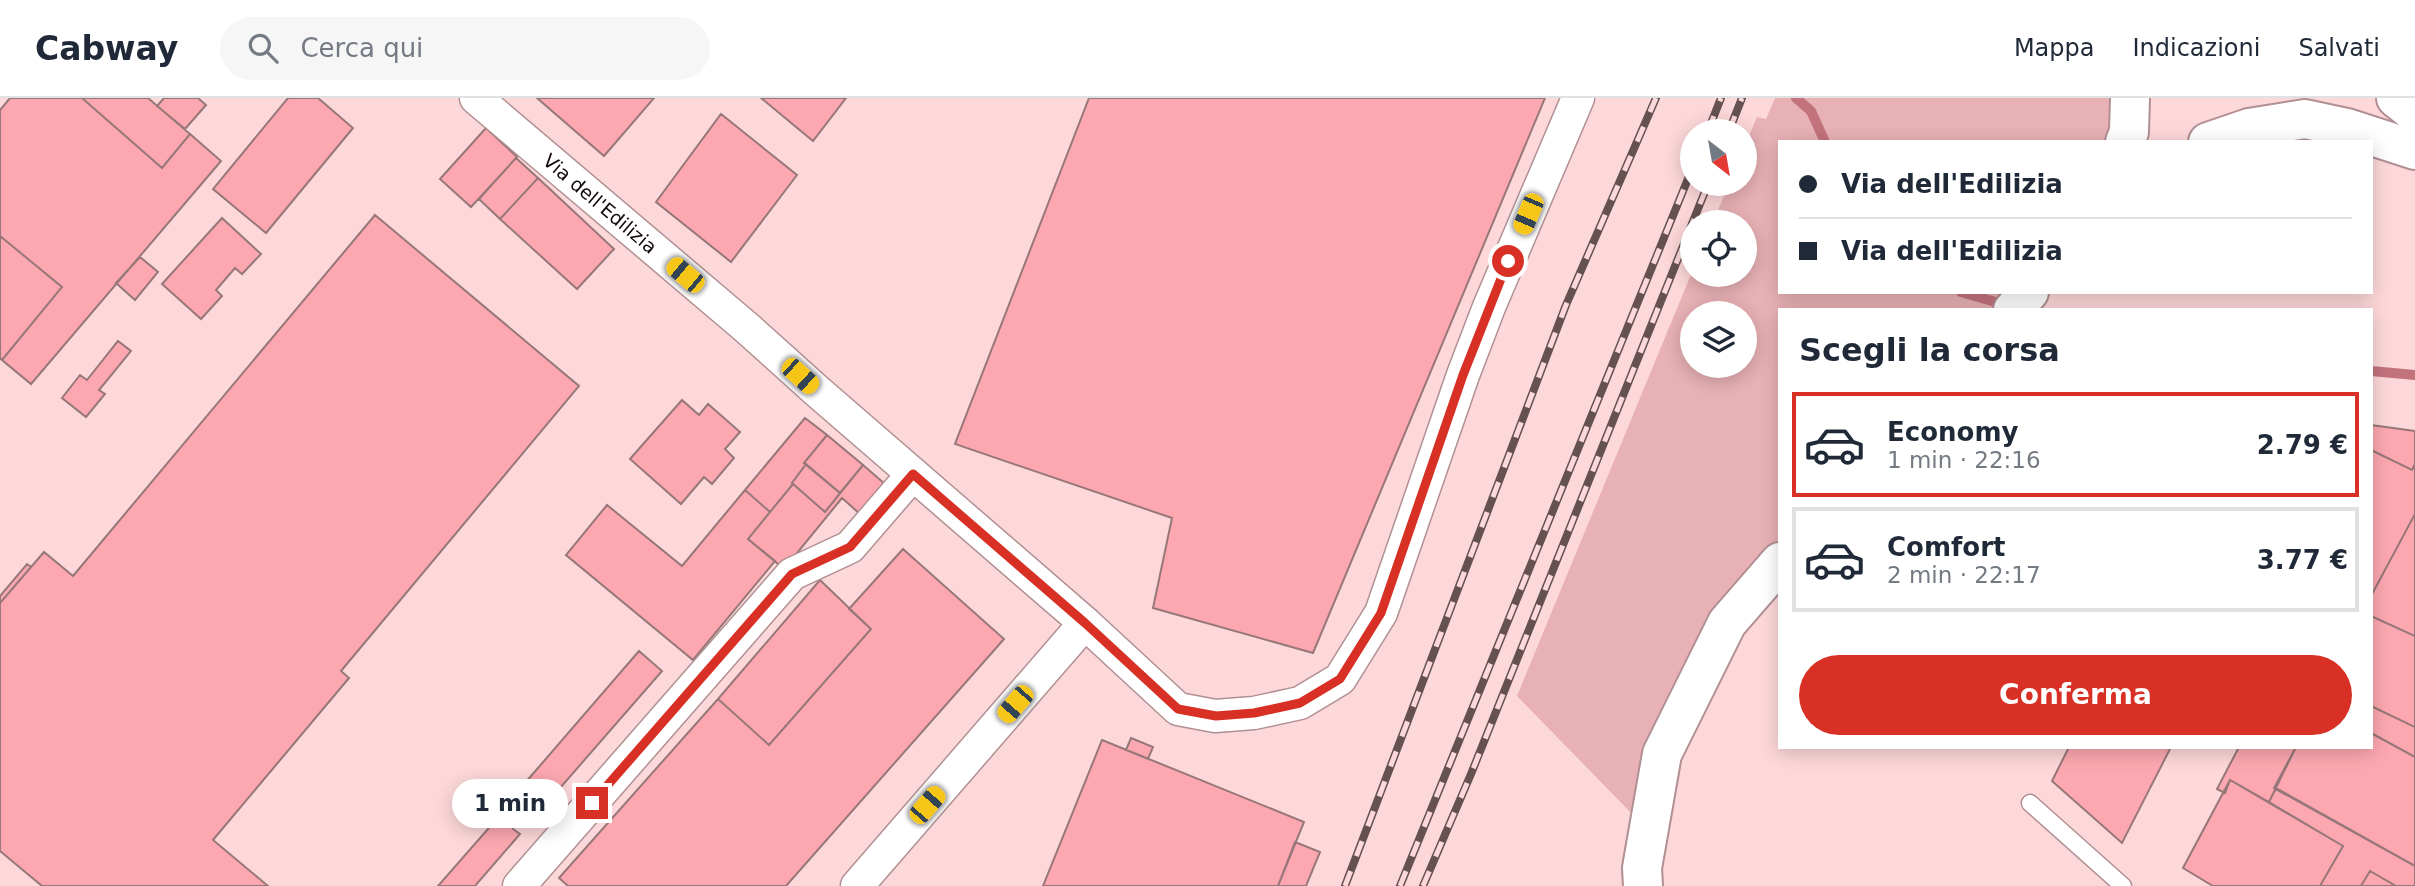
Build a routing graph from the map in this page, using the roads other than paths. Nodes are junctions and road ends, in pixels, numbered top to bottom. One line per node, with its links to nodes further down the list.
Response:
1 (476, 98): 11 (street, Via dell'Edilizia)
2 (1578, 98): 13 (street, Via dell'Edilizia)
3 (2130, 98): 6 (highway)
4 (2396, 98): 5 (highway)
5 (2415, 113)
6 (2126, 140)
7 (2214, 140): 8 (highway)
8 (2415, 150)
9 (2027, 294): 10 (highway)
10 (2015, 308)
11 (913, 474): 13 (street, Via dell'Edilizia); 15 (street)
12 (1778, 564): 17 (highway)
13 (1085, 623): 16 (street)
14 (2030, 803): 18 (lane)
15 (519, 886)
16 (857, 886)
17 (1643, 886)
18 (2123, 886)

